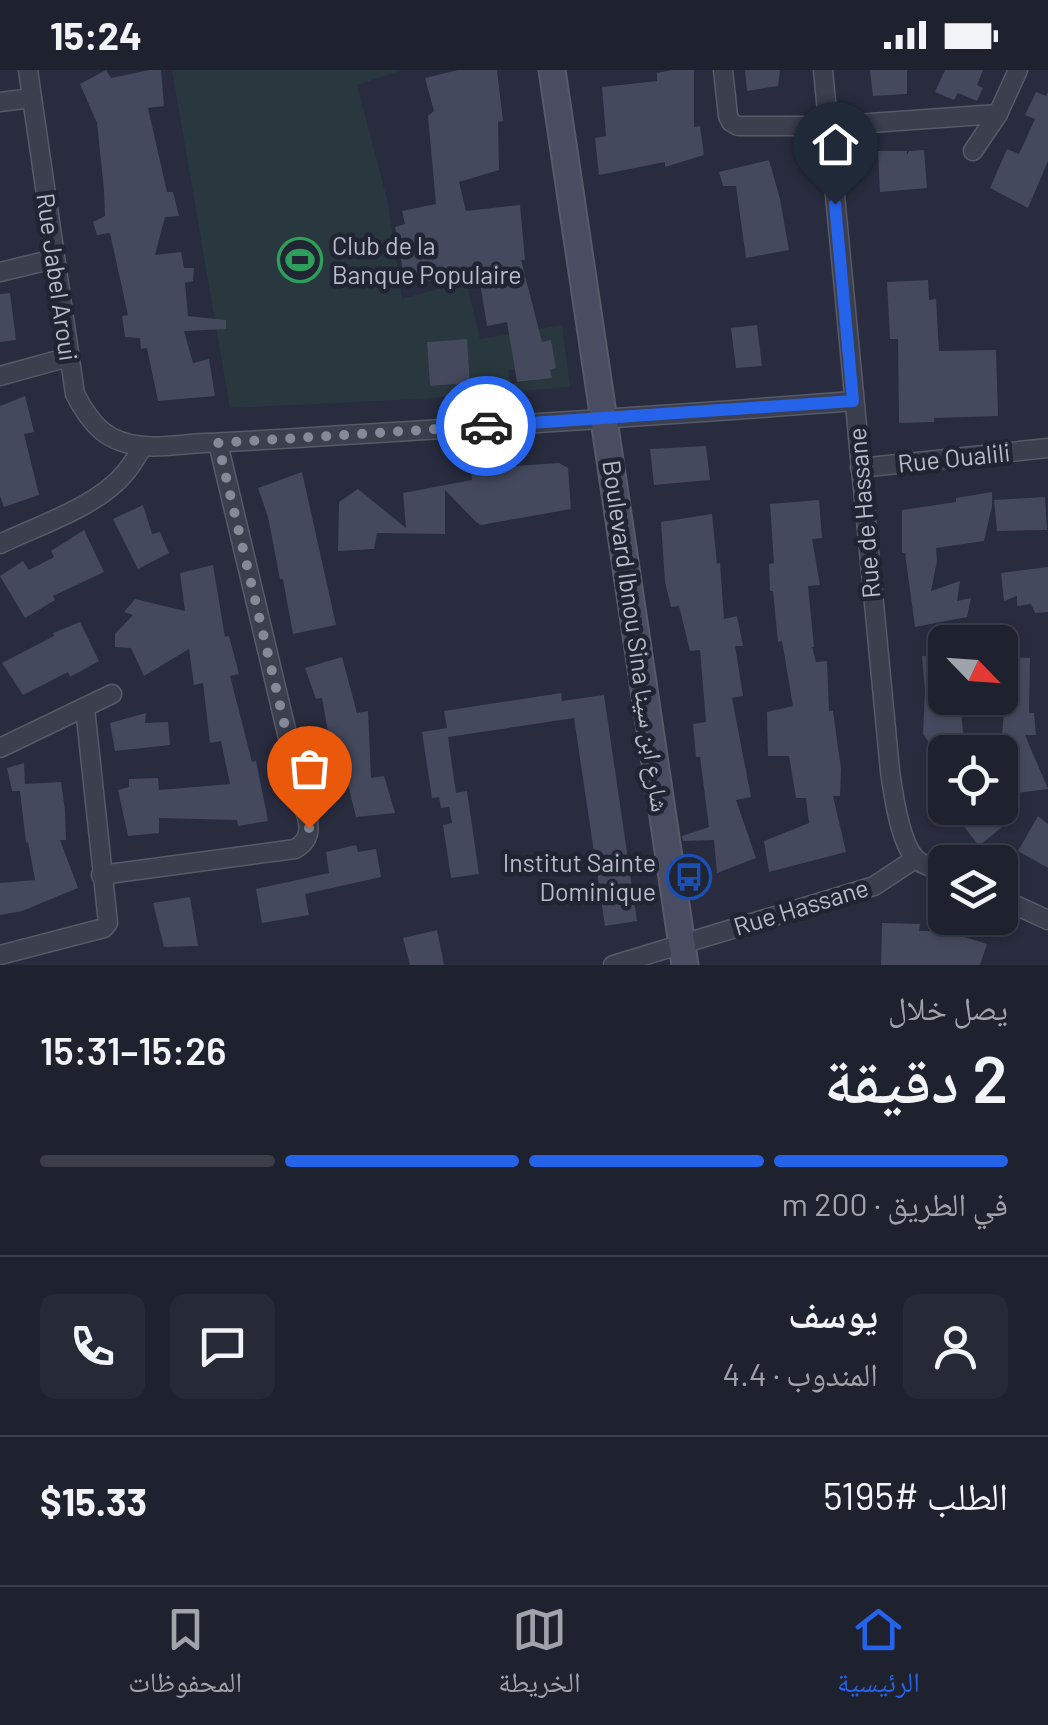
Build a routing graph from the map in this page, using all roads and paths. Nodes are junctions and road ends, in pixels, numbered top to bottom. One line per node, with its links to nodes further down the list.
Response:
1 (28, 70): 6 (street, Rue Jabel Aroui)
2 (552, 70): 16 (main road, Boulevard Ibnou Sina شارع ابن سينا)
3 (724, 70): 9 (street)
4 (823, 70): 9 (street, Rue de Hassane)
5 (1018, 70): 8 (street)
6 (32, 98): 7 (street); 11 (street, Rue Jabel Aroui)
7 (0, 102)
8 (998, 114): 9 (street); 10 (street)
9 (828, 126): 15 (street, Rue de Hassane)
10 (973, 151)
11 (54, 259): 12 (street); 13 (street, Rue Jabel Aroui)
12 (0, 272)
13 (68, 357): 14 (street); 18 (street, Rue Jabel Aroui)
14 (0, 376)
15 (853, 401): 16 (street); 20 (street, Rue de Hassane)
16 (604, 419): 17 (street); 30 (main road, Boulevard Ibnou Sina شارع ابن سينا)
17 (218, 443): 18 (street); 27 (street)
18 (143, 446): 21 (street)
19 (1048, 448): 20 (street, Rue Oualili)
20 (860, 468): 25 (street, Rue de Hassane)
21 (0, 544)
22 (112, 694): 23 (street)
23 (85, 708): 24 (street); 27 (street)
24 (0, 748)
25 (916, 859): 26 (street); 30 (street, Rue Hassane)
26 (928, 864)
27 (101, 875): 31 (street)
28 (1018, 906): 29 (street)
29 (1048, 920)
30 (684, 955): 32 (street, Rue Hassane)
31 (0, 956)
32 (613, 965)

